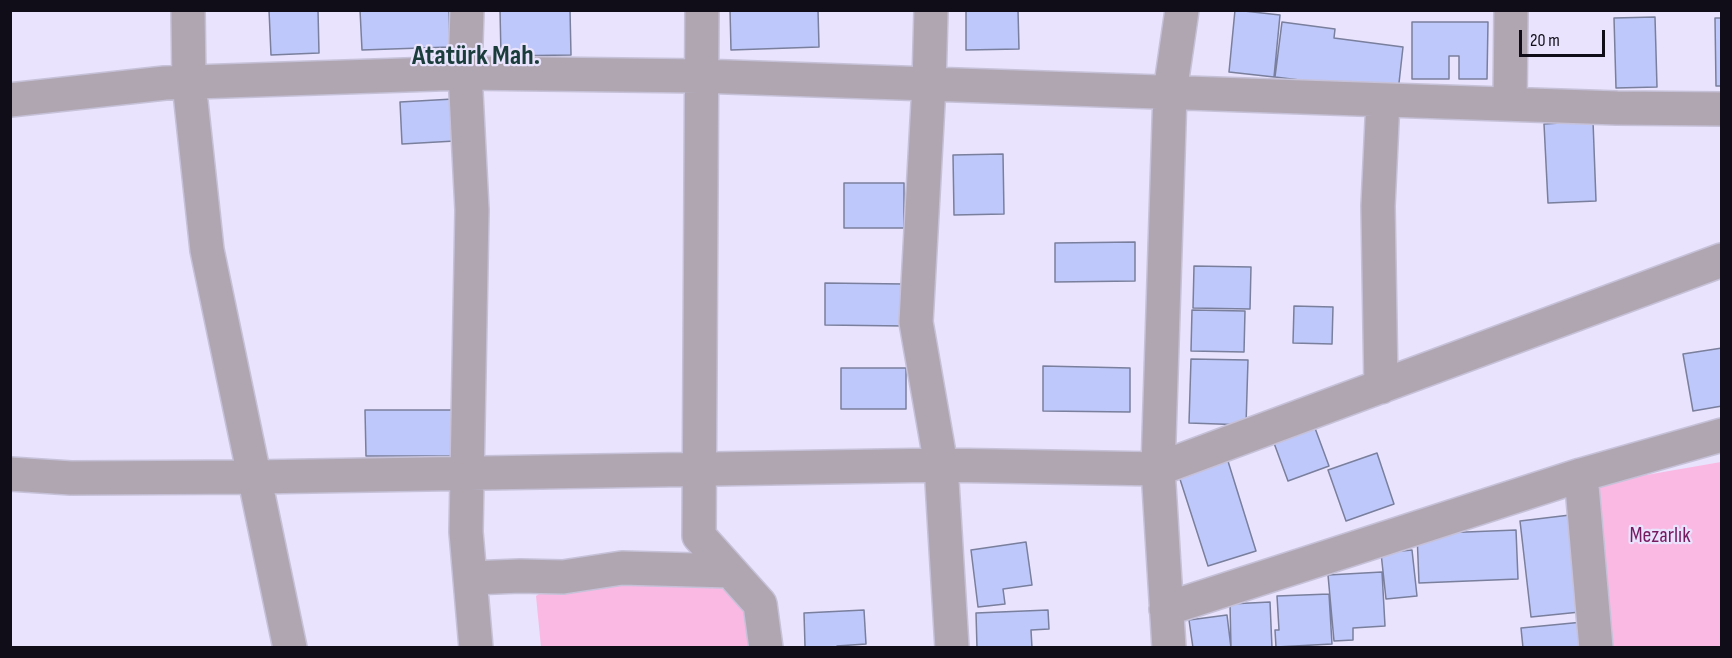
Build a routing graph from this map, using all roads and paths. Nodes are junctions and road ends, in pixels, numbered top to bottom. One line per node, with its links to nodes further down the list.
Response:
1 (188, 10): 9 (street)
2 (467, 10): 7 (street)
3 (702, 10): 8 (street)
4 (931, 10): 10 (street)
5 (1182, 10): 11 (street)
6 (1511, 10): 14 (street)
7 (465, 73): 8 (street); 9 (street); 22 (street)
8 (700, 76): 10 (street); 20 (street)
9 (189, 83): 12 (street); 25 (street)
10 (929, 85): 11 (street); 19 (street)
11 (1170, 92): 13 (street); 21 (street)
12 (10, 100)
13 (1383, 100): 14 (street); 17 (street)
14 (1510, 104): 15 (street)
15 (1722, 110)
16 (1722, 260): 17 (street)
17 (1381, 387): 21 (street)
18 (1722, 435): 24 (street)
19 (940, 465): 20 (street); 21 (street); 32 (street)
20 (699, 467): 22 (street); 26 (street)
21 (1158, 469): 28 (street)
22 (468, 472): 25 (street); 27 (street)
23 (10, 474): 25 (street)
24 (1581, 476): 28 (street); 34 (street)
25 (255, 477): 29 (street)
26 (730, 571): 27 (street); 31 (street)
27 (471, 578): 30 (street)
28 (1166, 609): 33 (street)
29 (288, 647)
30 (477, 648)
31 (766, 648)
32 (952, 648)
33 (1169, 648)
34 (1596, 648)

